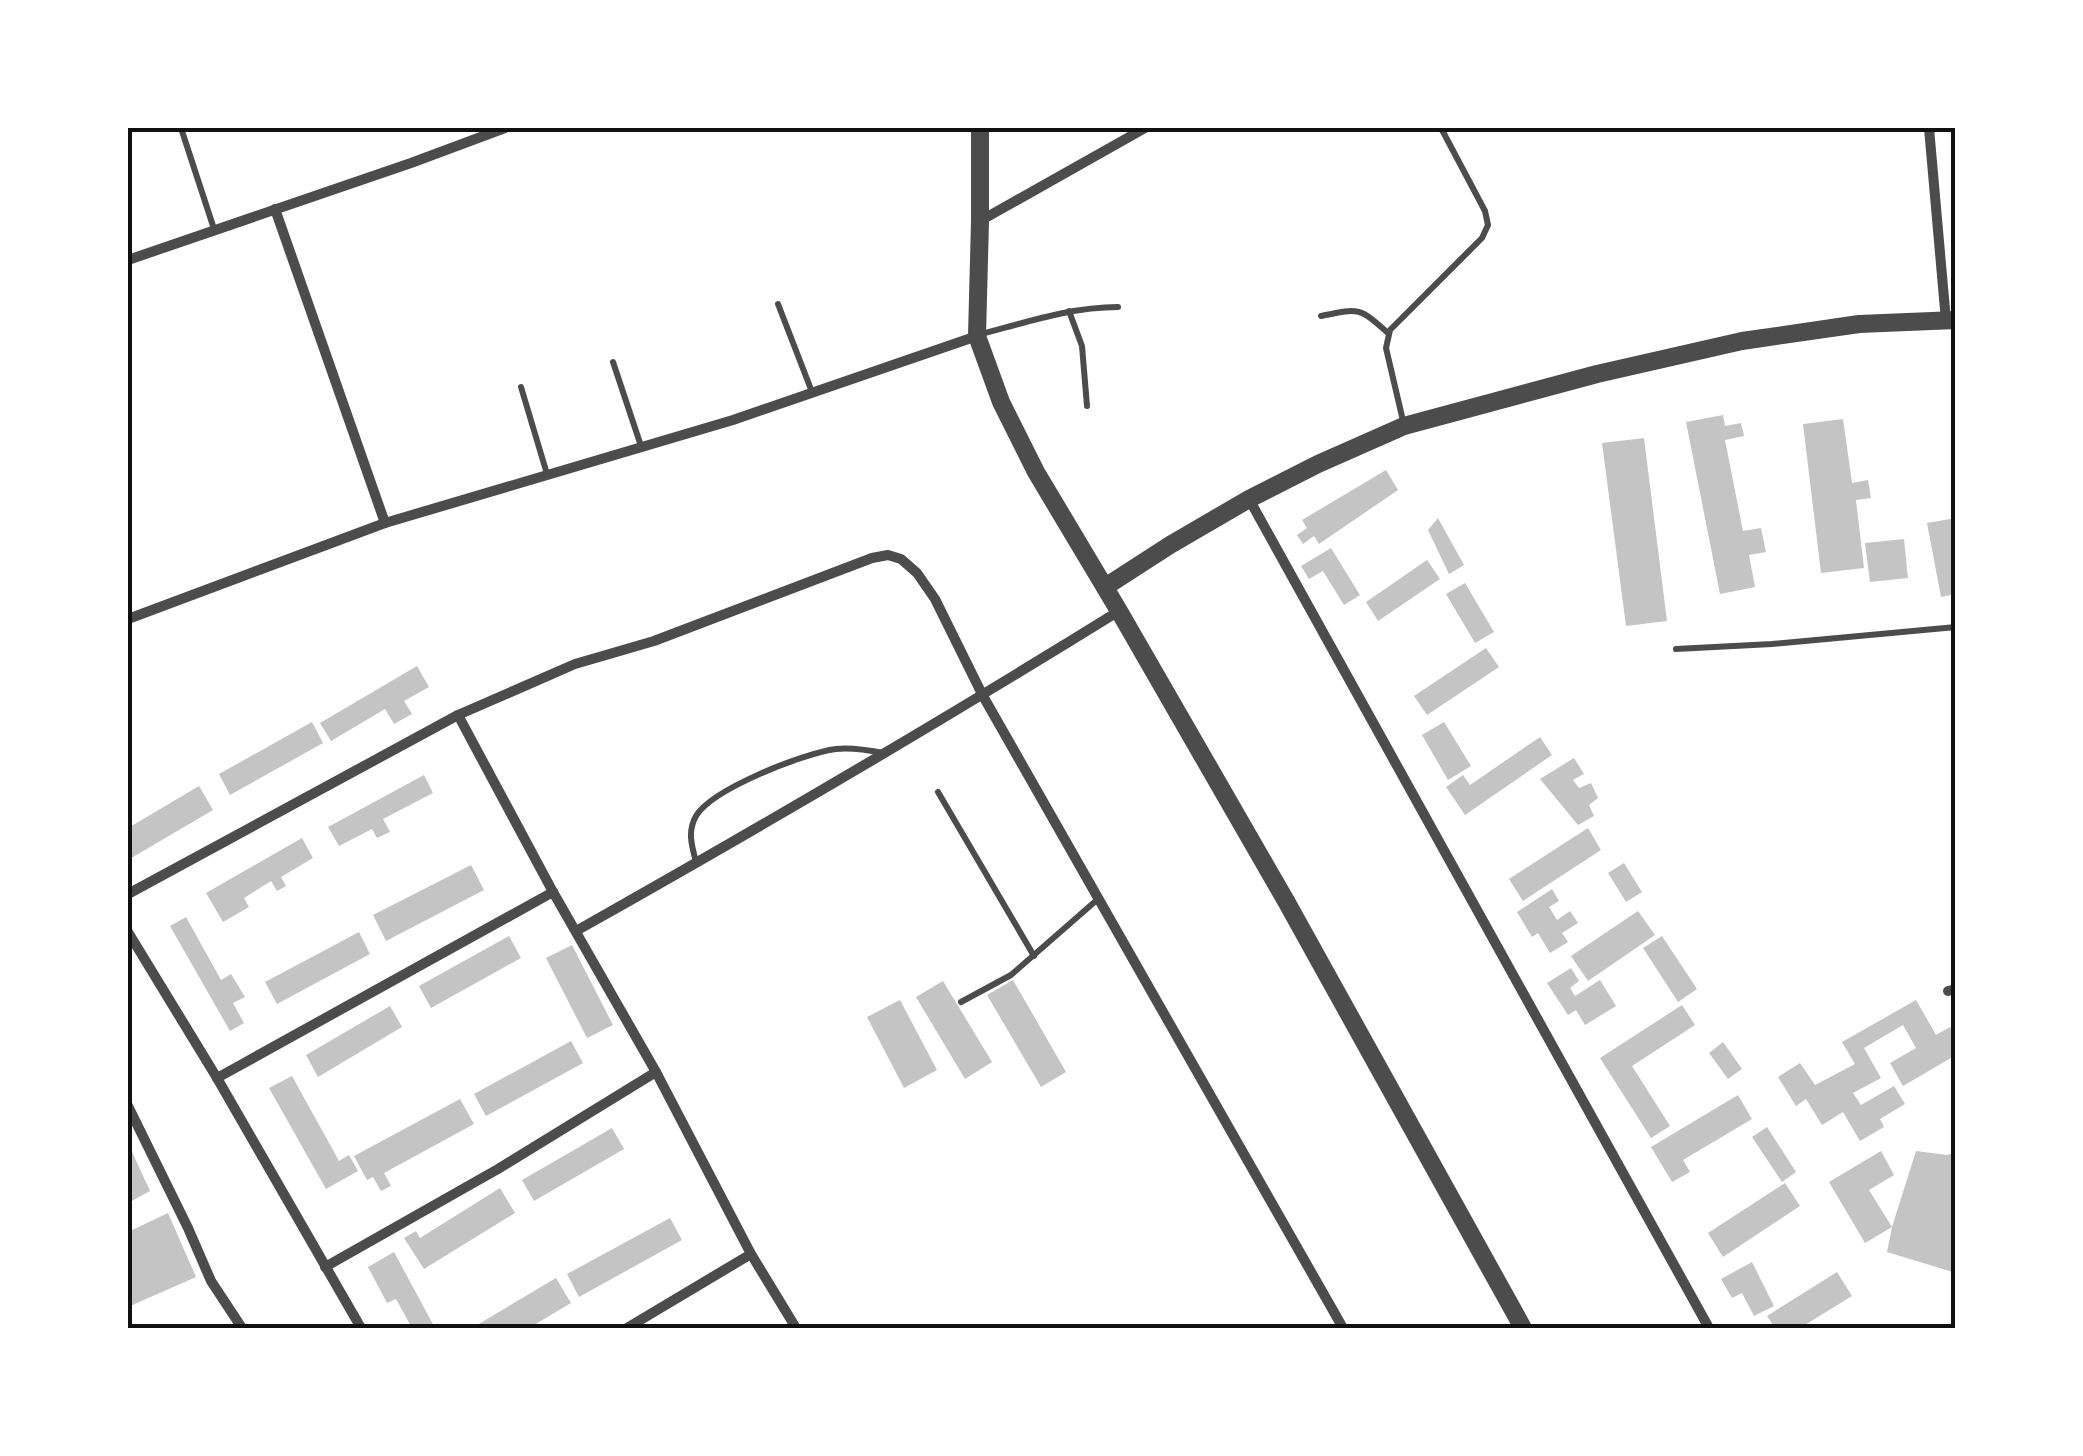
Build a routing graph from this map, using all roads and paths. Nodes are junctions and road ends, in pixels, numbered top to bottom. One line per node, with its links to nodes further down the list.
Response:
1 (180, 128): 9 (lane)
2 (505, 128): 7 (street)
3 (980, 128): 8 (street)
4 (1145, 128): 8 (street)
5 (1442, 128): 16 (lane)
6 (1929, 128): 15 (street)
7 (275, 209): 9 (street); 26 (street)
8 (980, 221): 17 (street)
9 (214, 230): 10 (street)
10 (128, 260)
11 (778, 304): 20 (lane)
12 (1118, 306): 13 (lane)
13 (1069, 311): 17 (lane); 21 (lane)
14 (1321, 316): 16 (lane)
15 (1950, 321): 22 (street)
16 (1388, 334): 22 (lane)
17 (977, 336): 20 (street); 27 (street)
18 (614, 362): 23 (lane)
19 (521, 387): 24 (lane)
20 (812, 393): 23 (street)
21 (1087, 406)
22 (1404, 426): 25 (street)
23 (642, 447): 24 (street)
24 (548, 475): 26 (street)
25 (1250, 498): 27 (street); 55 (street)
26 (385, 523): 29 (street)
27 (1104, 587): 28 (street)
28 (1119, 611): 32 (street); 54 (street)
29 (128, 618)
30 (1956, 626): 31 (lane)
31 (1676, 650)
32 (983, 696): 33 (street); 34 (street); 39 (street)
33 (458, 715): 37 (street); 38 (street)
34 (885, 753): 36 (street); 36 (lane)
35 (938, 792): 42 (lane)
36 (696, 863): 40 (street)
37 (552, 892): 40 (street); 45 (street)
38 (128, 894)
39 (1099, 898): 42 (lane); 53 (street)
40 (576, 931): 44 (street)
41 (128, 932): 45 (street)
42 (1034, 956): 43 (lane)
43 (961, 1002)
44 (656, 1072): 47 (street); 48 (street)
45 (217, 1078): 48 (street)
46 (128, 1106): 49 (street)
47 (751, 1254): 51 (street); 52 (street)
48 (325, 1267): 50 (street)
49 (242, 1328)
50 (361, 1328)
51 (627, 1328)
52 (796, 1328)
53 (1342, 1328)
54 (1523, 1328)
55 (1708, 1328)
56 (1907, 1328): 57 (lane)
57 (1922, 1328)

